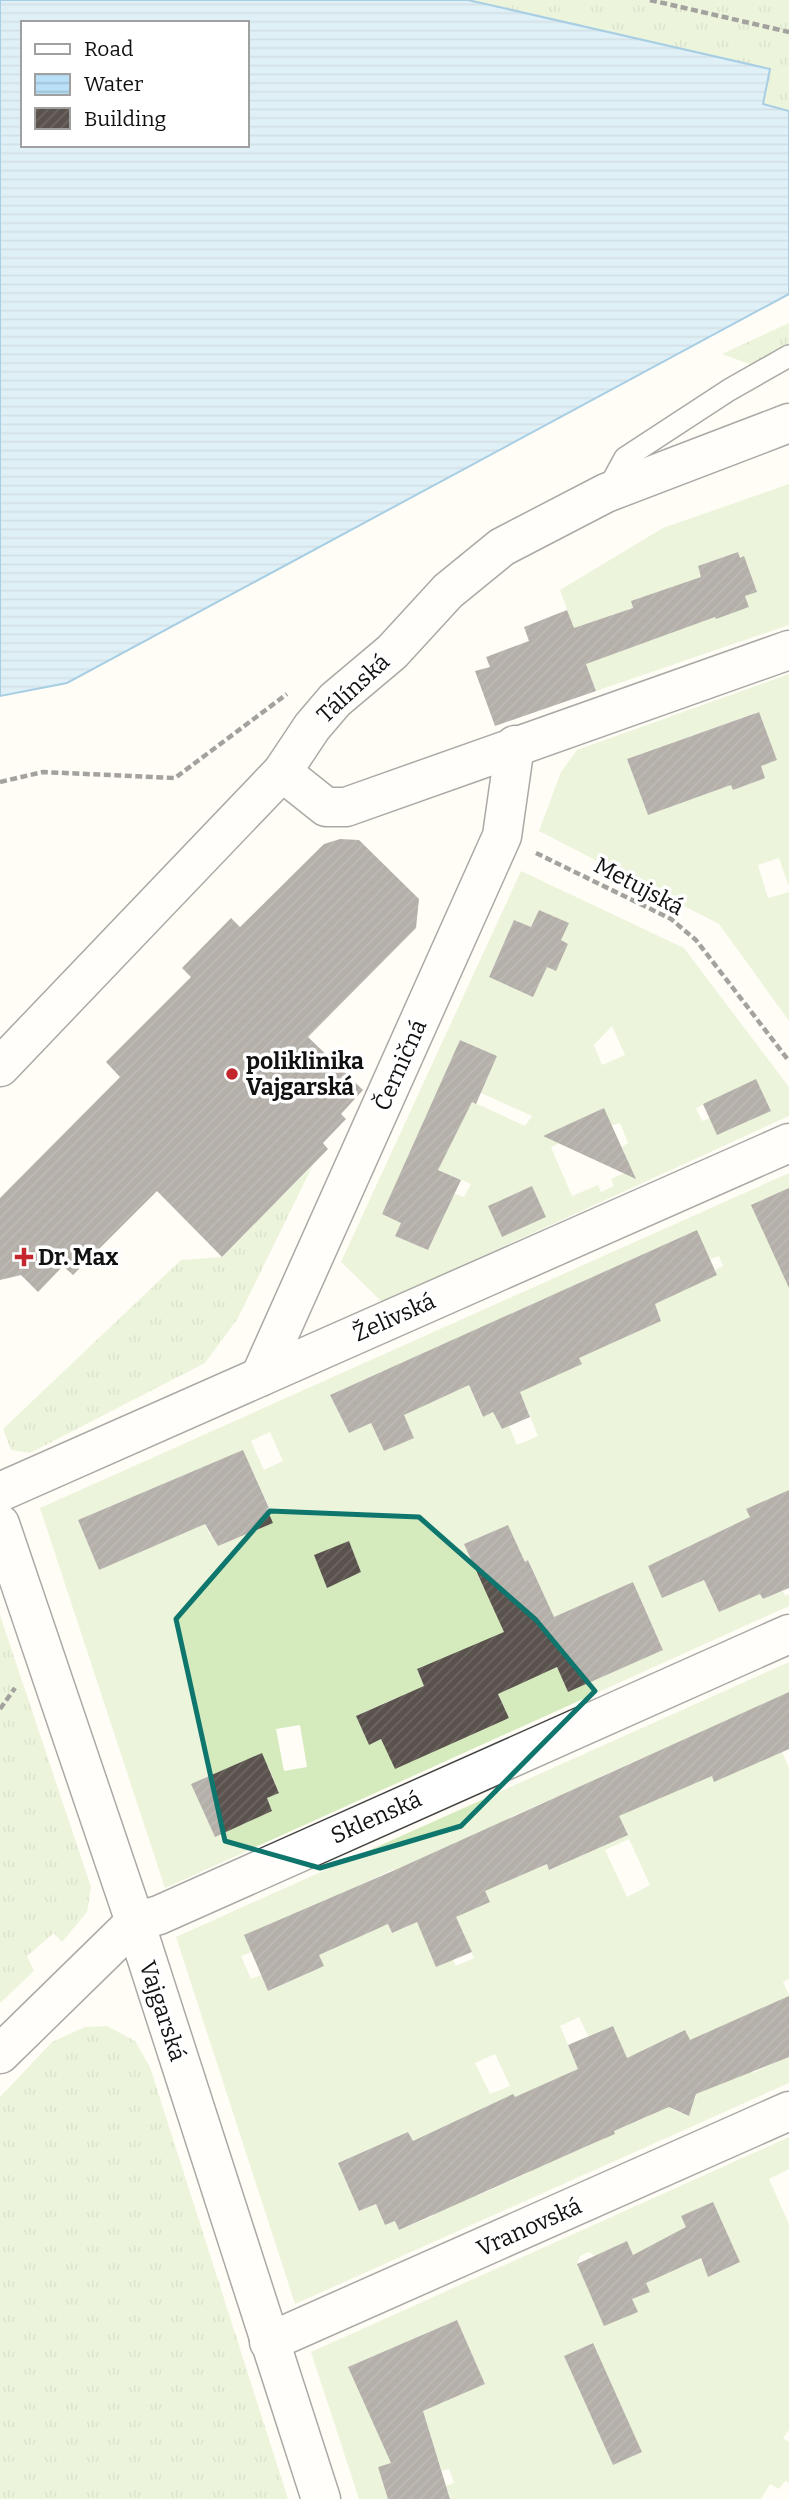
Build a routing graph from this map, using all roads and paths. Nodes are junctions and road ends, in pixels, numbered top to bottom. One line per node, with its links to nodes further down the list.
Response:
1 (650, 0): 2 (path)
2 (789, 32)
3 (789, 356): 5 (lane)
4 (789, 424): 5 (street, Tálínská)
5 (606, 493): 9 (street, Tálínská)
6 (789, 650): 8 (street)
7 (296, 696): 10 (path)
8 (515, 746): 9 (street); 11 (street, Černičná)
9 (282, 772): 13 (street, Tálínská)
10 (0, 782)
11 (502, 836): 12 (path, Metujská); 15 (street, Černičná)
12 (789, 1061)
13 (0, 1067)
14 (789, 1143): 15 (street, Želivská)
15 (260, 1377): 16 (street, Želivská)
16 (0, 1492)
17 (0, 1524): 21 (street, Vajgarská)
18 (789, 1634): 21 (street, Sklenská)
19 (17, 1685): 20 (path)
20 (0, 1709)
21 (135, 1922): 22 (street, Sklenská); 24 (street, Vajgarská)
22 (0, 2054)
23 (789, 2111): 24 (street, Vranovská)
24 (269, 2342): 25 (street, Vajgarská)
25 (321, 2499)

